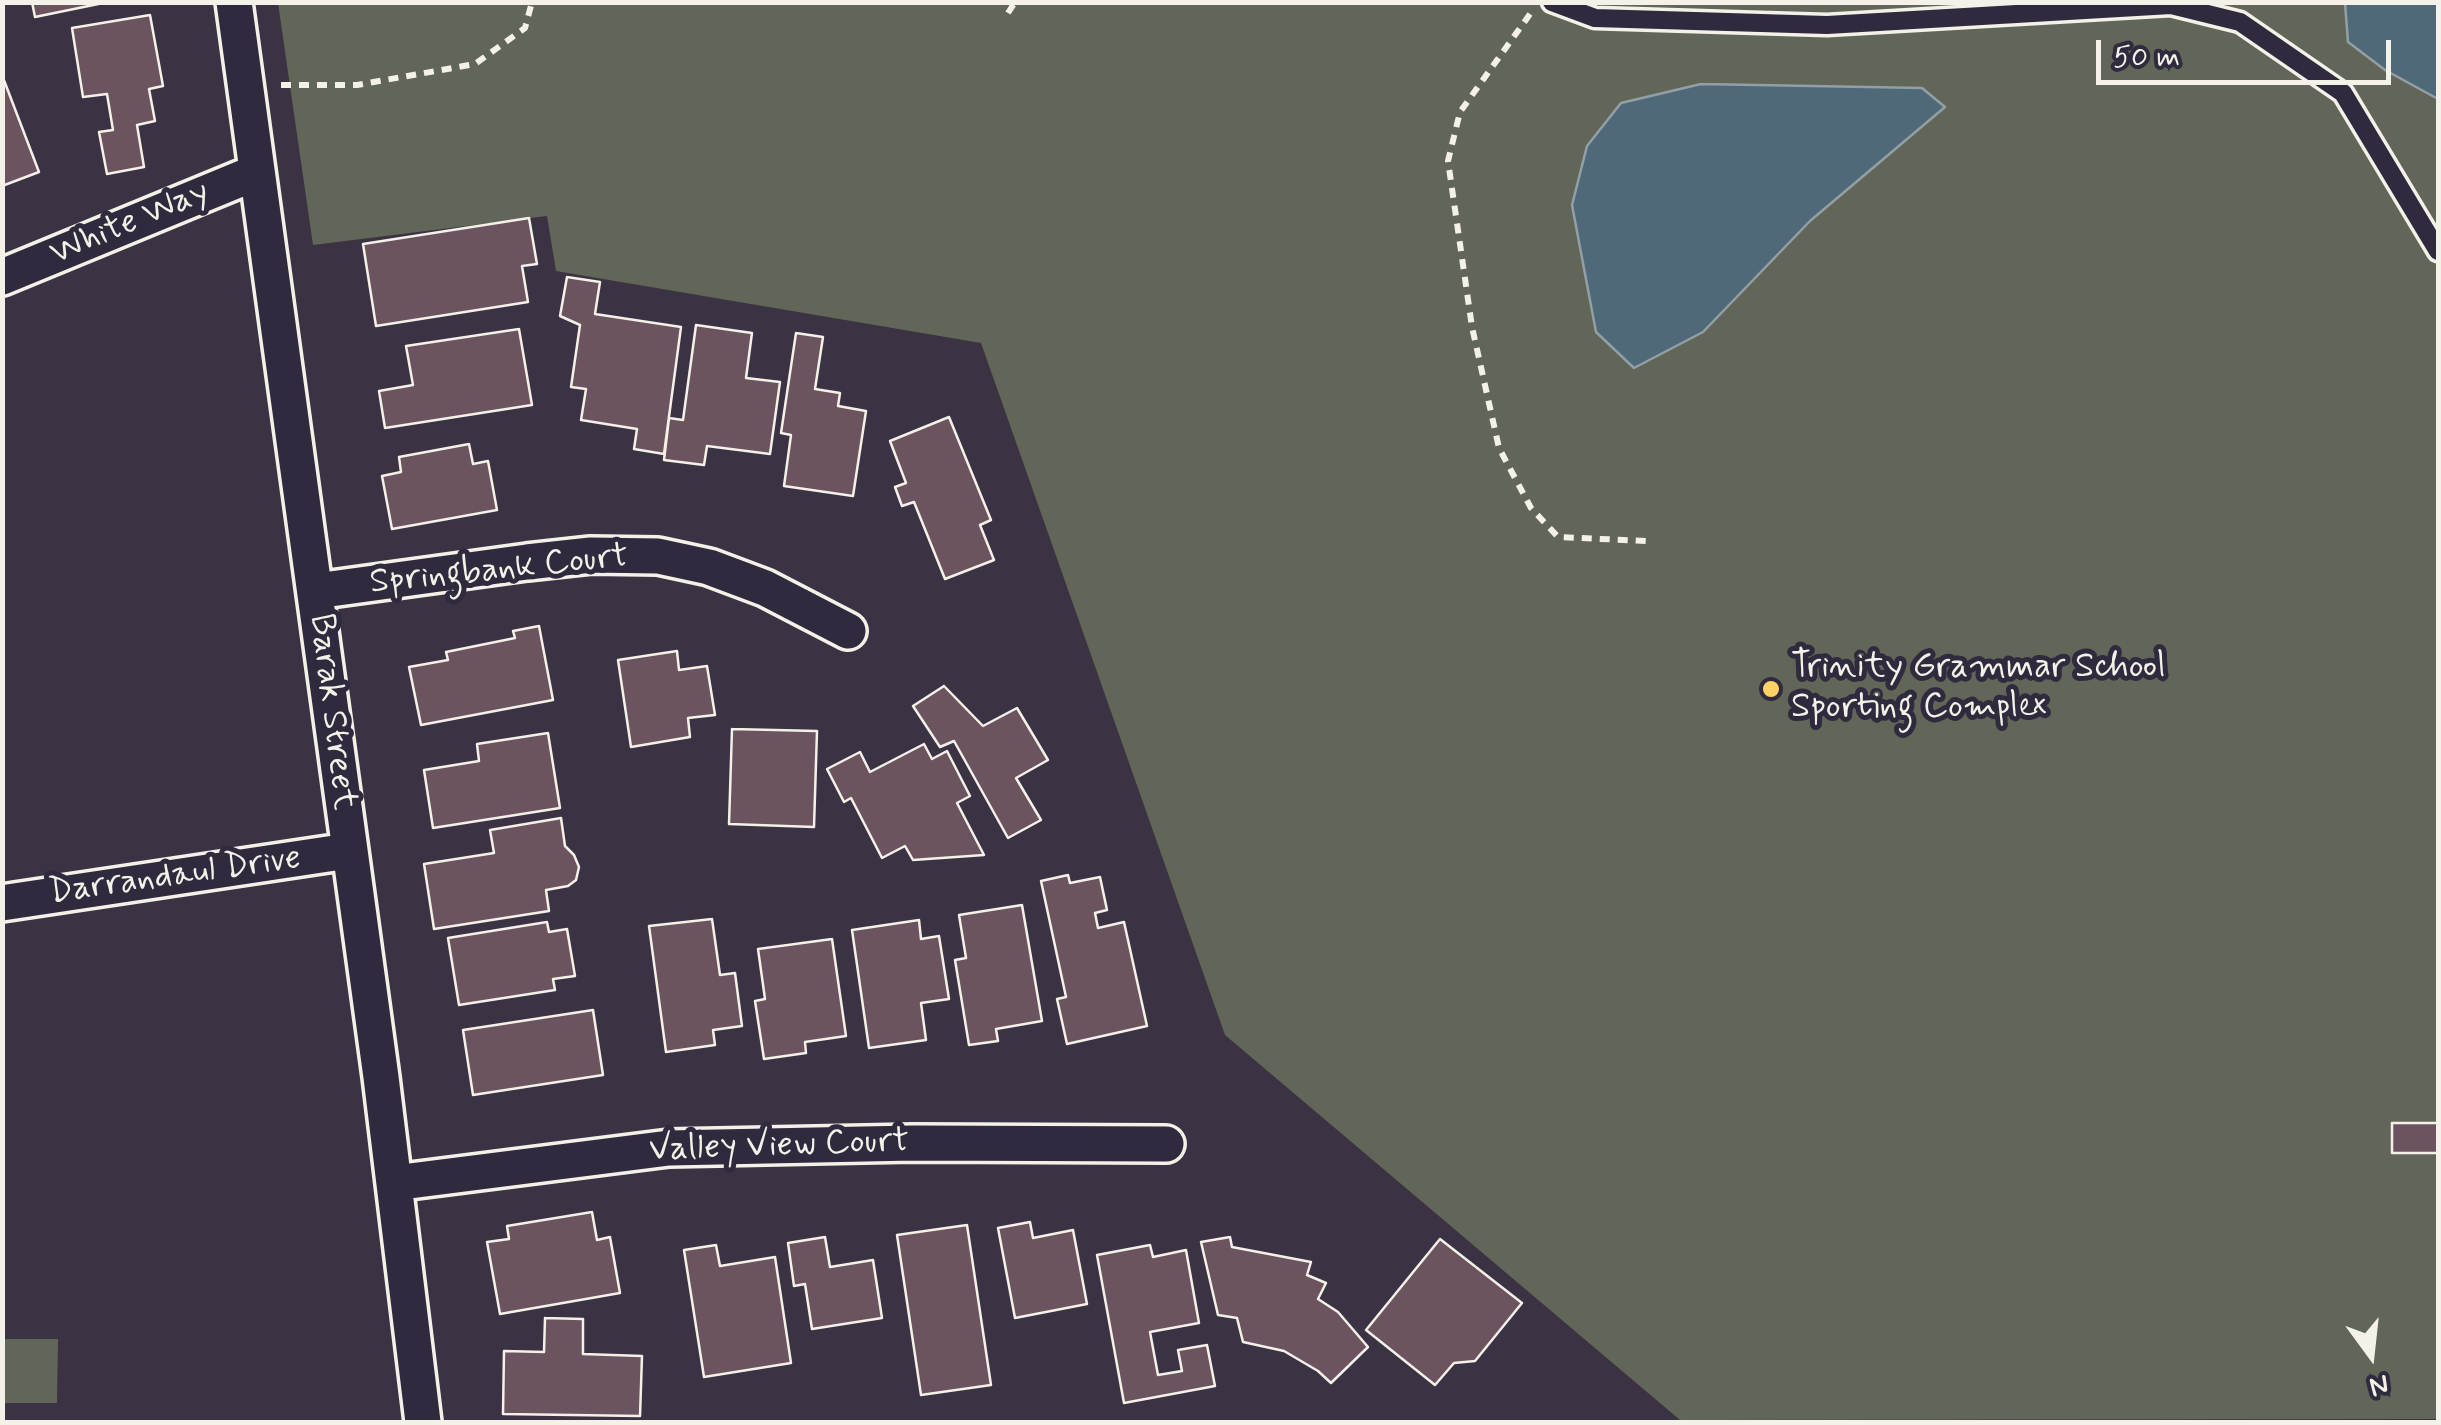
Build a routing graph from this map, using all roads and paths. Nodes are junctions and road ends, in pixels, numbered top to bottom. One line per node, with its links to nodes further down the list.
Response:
1 (234, 2): 7 (street, Barak Street)
2 (532, 2): 7 (path)
3 (1015, 2): 6 (path)
4 (1537, 2): 11 (path)
5 (1552, 2): 9 (lane)
6 (1008, 13)
7 (246, 89): 8 (street, Barak Street)
8 (258, 172): 10 (street, White Way); 12 (street, Barak Street)
9 (2438, 251)
10 (2, 277)
11 (1646, 541)
12 (316, 591): 13 (street, Springbank Court); 14 (street, Barak Street)
13 (848, 630)
14 (348, 851): 15 (street, Darrandaul Drive); 17 (street, Barak Street)
15 (2, 902)
16 (1166, 1144): 17 (street, Valley View Court)
17 (394, 1182): 18 (street, Barak Street)
18 (423, 1422)

